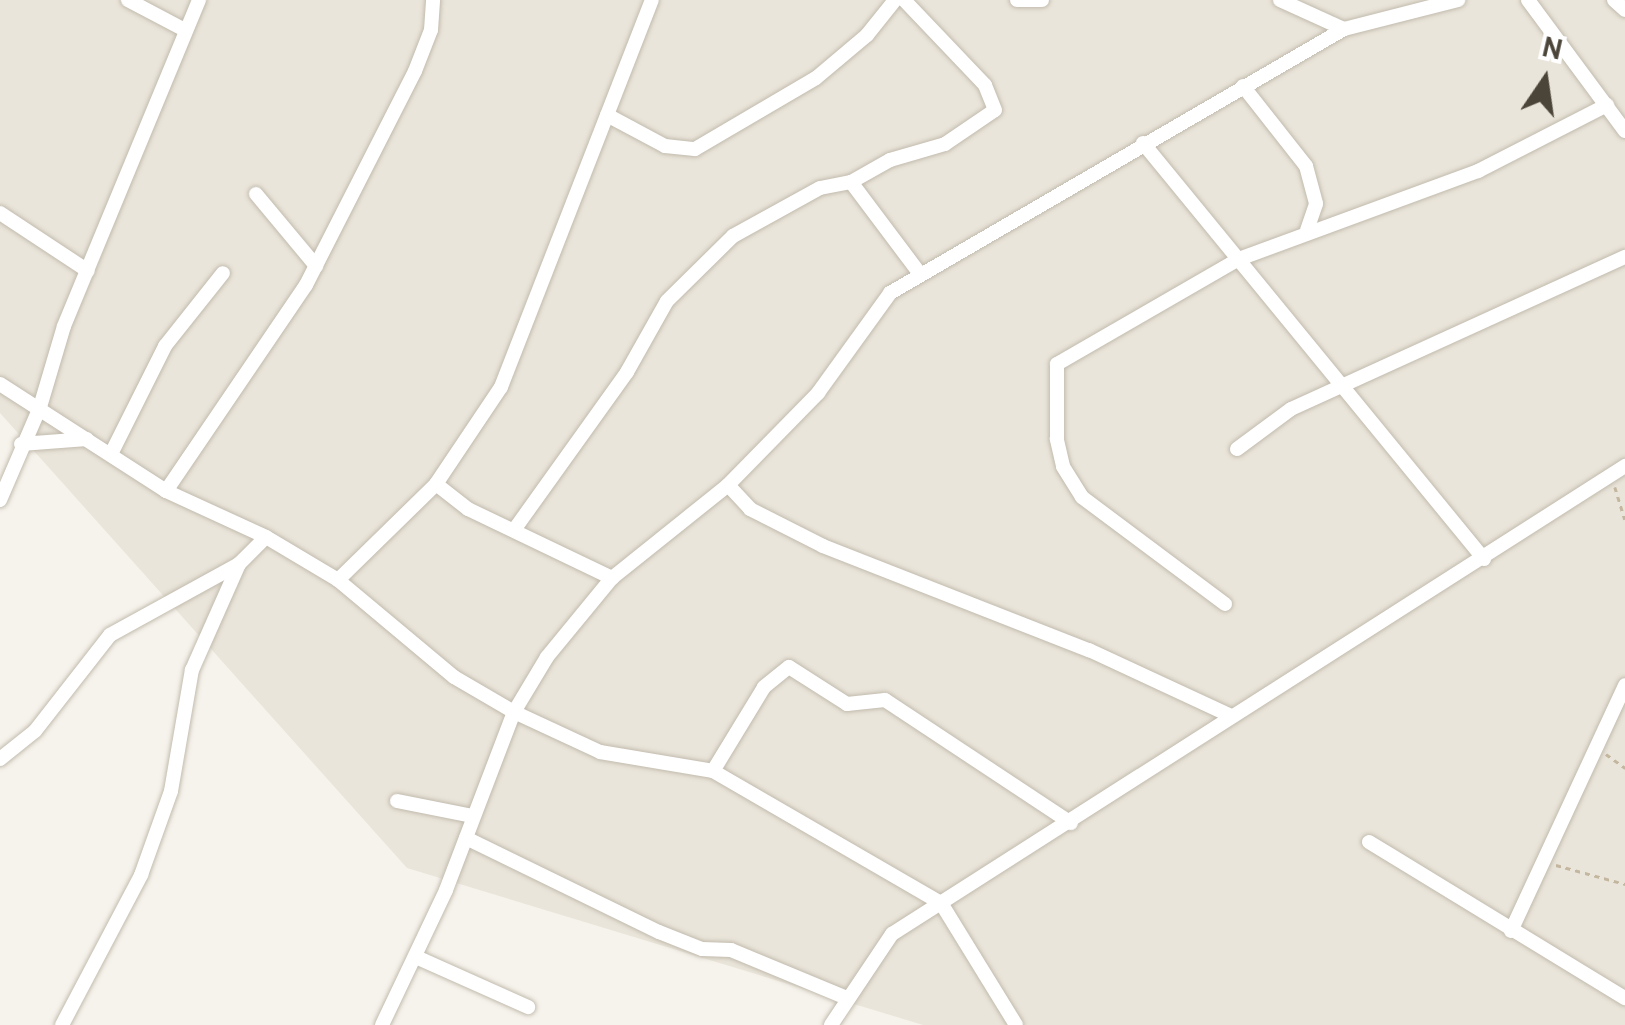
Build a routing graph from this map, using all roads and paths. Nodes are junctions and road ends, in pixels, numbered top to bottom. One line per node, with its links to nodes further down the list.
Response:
1 (128, 0): 15 (street)
2 (200, 0): 15 (street)
3 (433, 0): 27 (street)
4 (652, 0): 18 (street)
5 (895, 0): 18 (street)
6 (904, 0): 21 (street)
7 (1017, 0): 8 (street)
8 (1042, 0)
9 (1280, 0): 14 (street)
10 (1458, 0): 14 (street)
11 (1528, 0): 17 (street)
12 (1614, 0): 13 (street)
13 (1625, 10)
14 (1344, 29): 16 (street)
15 (185, 30): 28 (street)
16 (1243, 86): 20 (street); 24 (street)
17 (1607, 105): 19 (street); 24 (street)
18 (606, 114): 40 (street)
19 (1625, 131)
20 (1143, 143): 26 (street); 30 (street)
21 (851, 182): 30 (street); 45 (street)
22 (256, 194): 27 (street)
23 (0, 213): 28 (street)
24 (1307, 230): 26 (street)
25 (1625, 257): 32 (street)
26 (1240, 259): 32 (street); 51 (street)
27 (316, 266): 42 (street)
28 (88, 271): 33 (street)
29 (223, 274): 37 (street)
30 (920, 274): 41 (street)
31 (0, 384): 33 (street)
32 (1343, 386): 36 (street); 47 (street)
33 (40, 407): 34 (street); 35 (street)
34 (87, 438): 35 (street); 37 (street)
35 (22, 444): 43 (street)
36 (1237, 449)
37 (111, 454): 42 (street)
38 (1625, 466): 39 (street)
39 (1612, 475): 44 (path); 47 (street)
40 (436, 484): 45 (street); 50 (street)
41 (728, 485): 49 (street); 54 (street)
42 (166, 491): 46 (street)
43 (0, 500)
44 (1625, 518)
45 (514, 530): 49 (street)
46 (266, 536): 48 (street); 50 (street)
47 (1484, 559): 54 (street)
48 (239, 564): 56 (street); 72 (street)
49 (612, 578): 53 (street)
50 (338, 580): 53 (street)
51 (1225, 604)
52 (1625, 685): 55 (street)
53 (514, 712): 58 (street); 60 (street)
54 (1231, 716): 61 (street)
55 (1594, 746): 57 (path); 64 (street)
56 (0, 759)
57 (1625, 768)
58 (713, 771): 61 (street); 66 (street)
59 (396, 801): 60 (street)
60 (473, 816): 62 (street)
61 (1071, 822): 66 (street)
62 (466, 838): 68 (street); 69 (street)
63 (1369, 842): 67 (street)
64 (1540, 861): 65 (path); 67 (street)
65 (1625, 884)
66 (941, 903): 69 (street); 75 (street)
67 (1511, 931): 70 (street)
68 (416, 957): 71 (street); 73 (street)
69 (847, 998): 74 (street)
70 (1625, 998)
71 (528, 1007)
72 (62, 1025)
73 (382, 1025)
74 (832, 1025)
75 (1016, 1025)

